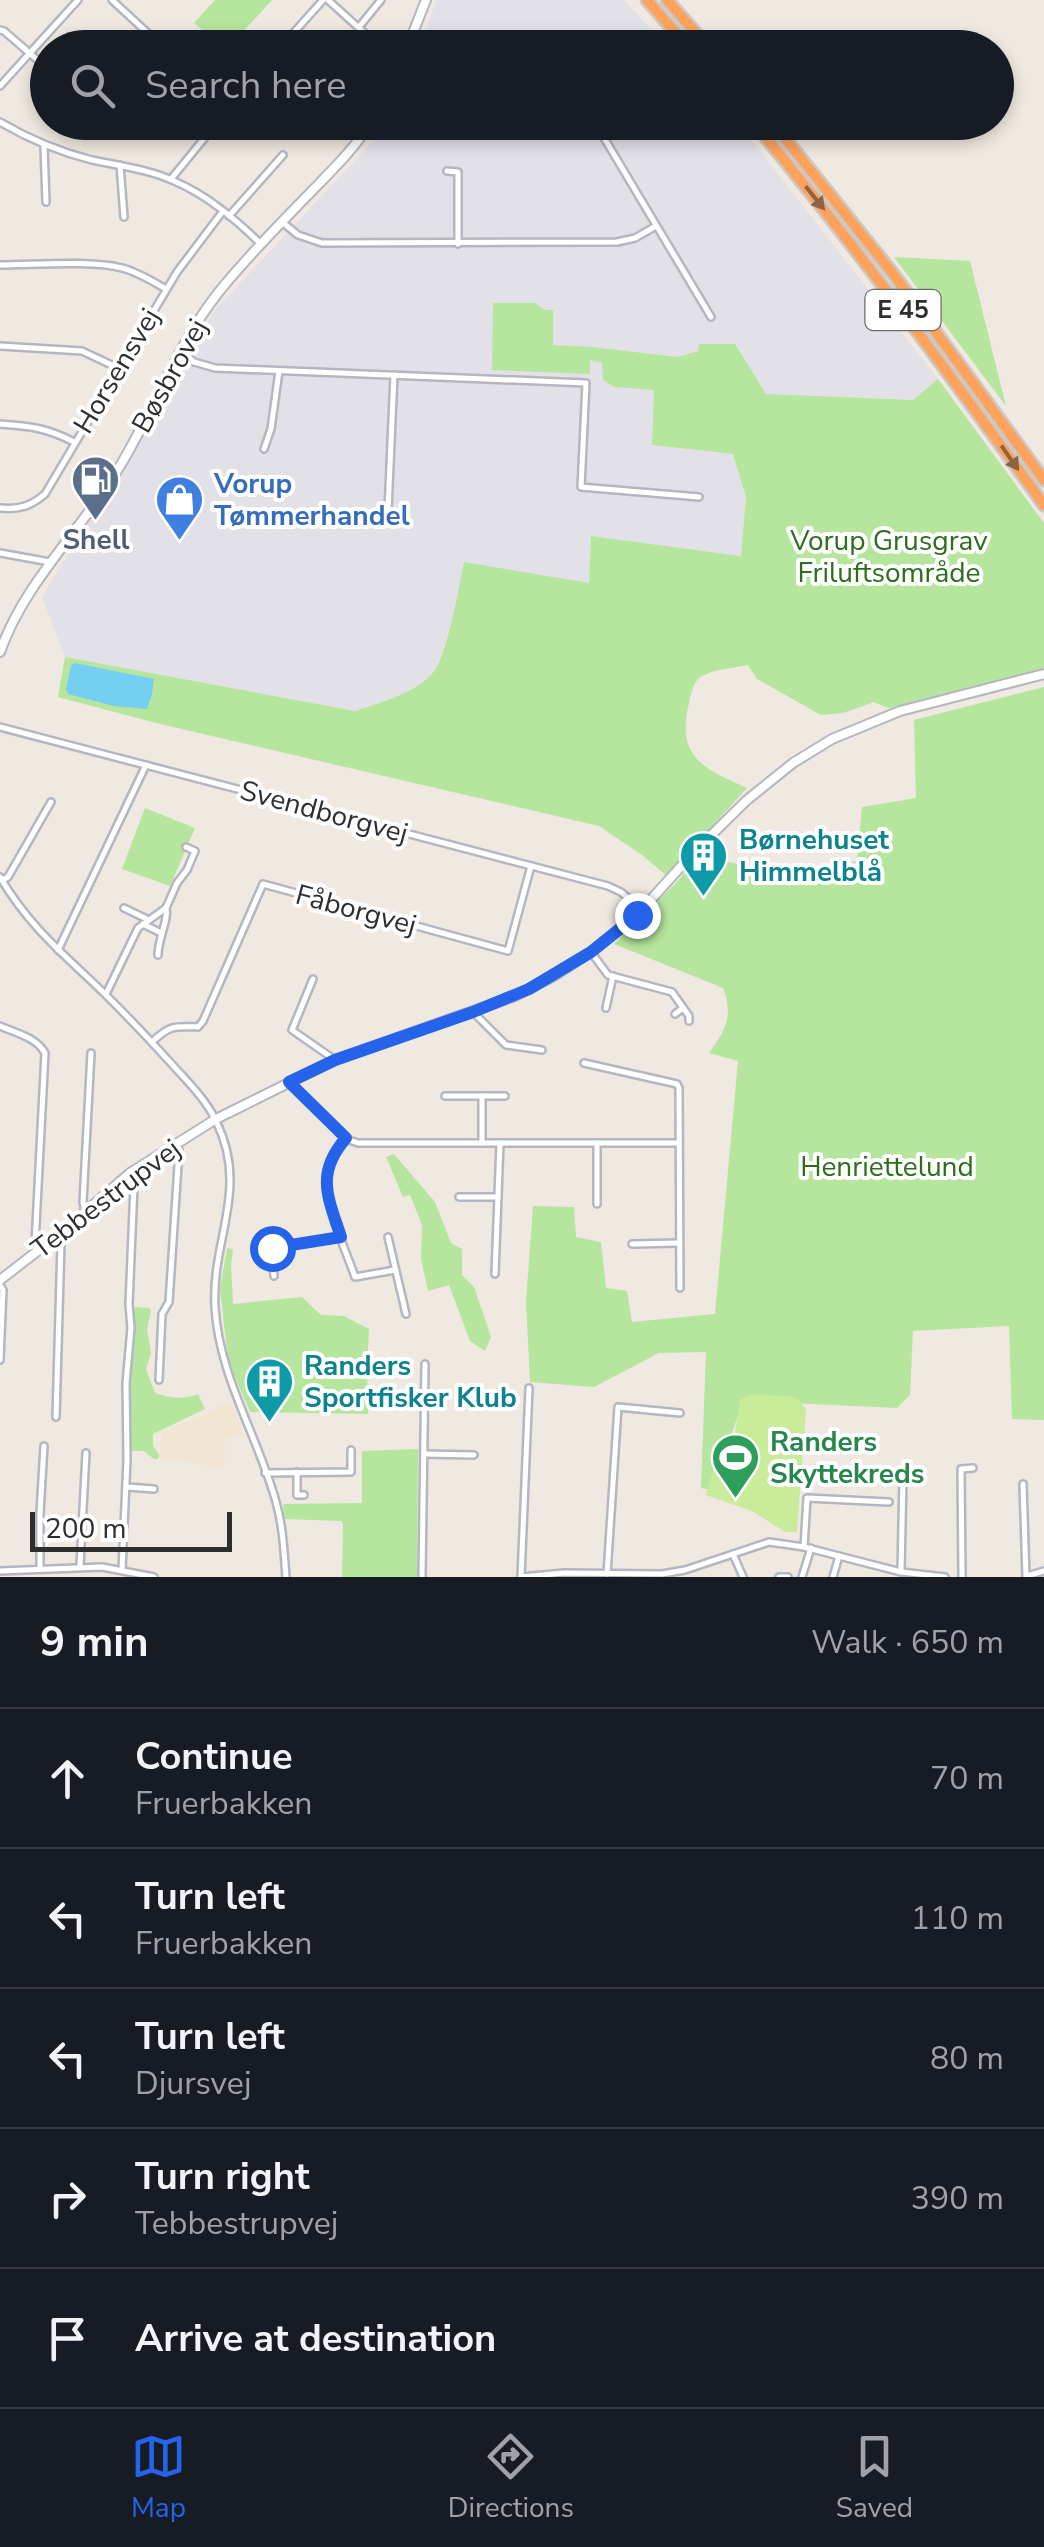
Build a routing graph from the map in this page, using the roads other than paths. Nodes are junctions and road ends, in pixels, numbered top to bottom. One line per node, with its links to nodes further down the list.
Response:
1 (78, 0): 10 (street)
2 (112, 0): 11 (street)
3 (326, 0): 8 (street); 12 (street)
4 (382, 0): 8 (street)
5 (426, 0): 14 (street)
6 (648, 0): 15 (highway)
7 (667, 0): 16 (highway)
8 (359, 27): 13 (street)
9 (0, 30): 17 (street)
10 (51, 30)
11 (144, 30)
12 (297, 30)
13 (362, 30)
14 (415, 30)
15 (674, 30)
16 (693, 30)
17 (30, 54): 18 (street)
18 (0, 86)
19 (0, 122): 20 (street)
20 (30, 137)
21 (36, 140): 27 (street)
22 (203, 140): 31 (street)
23 (360, 140): 35 (street, Bøsbrovej)
24 (605, 140): 36 (street)
25 (768, 140): 52 (highway, E 45, one-way to 52)
26 (786, 140): 50 (highway, E 45)
27 (44, 144): 29 (street); 32 (street)
28 (284, 154): 33 (street, Horsensvej)
29 (120, 164): 31 (street); 34 (street)
30 (447, 171): 38 (street)
31 (172, 179): 33 (street)
32 (46, 202)
33 (226, 214): 37 (street); 40 (street, Horsensvej)
34 (124, 216)
35 (282, 222): 37 (street, Bøsbrovej); 38 (street)
36 (656, 226): 38 (street); 41 (street)
37 (261, 244): 43 (street, Bøsbrovej)
38 (458, 244)
39 (0, 266): 40 (street)
40 (166, 288): 44 (street, Horsensvej)
41 (711, 317)
42 (0, 346): 44 (street)
43 (182, 352): 45 (street); 56 (street, Bøsbrovej)
44 (119, 368): 48 (street, Horsensvej)
45 (279, 371): 46 (street); 49 (street)
46 (394, 375): 51 (street); 54 (street)
47 (0, 424): 48 (street)
48 (74, 442): 53 (street, Horsensvej)
49 (264, 448)
50 (1044, 480)
51 (699, 497)
52 (1044, 505)
53 (0, 508)
54 (388, 510)
55 (0, 552): 56 (street)
56 (50, 562): 57 (street, Bøsbrovej)
57 (0, 652)
58 (1044, 674): 67 (street, Tebbestrupvej)
59 (0, 727): 60 (street, Svendborgvej)
60 (146, 765): 63 (street, Svendborgvej); 70 (street)
61 (50, 802): 64 (street)
62 (186, 848): 66 (street)
63 (531, 866): 67 (street, Svendborgvej); 82 (street, Fåborgvej)
64 (1, 879): 70 (street)
65 (124, 908): 68 (street)
66 (166, 908): 68 (street); 69 (street)
67 (642, 910): 71 (street, Tebbestrupvej)
68 (146, 922): 69 (street); 75 (street)
69 (161, 933): 72 (street)
70 (58, 950): 75 (street)
71 (591, 952): 73 (street); 78 (street, Tebbestrupvej)
72 (158, 955)
73 (613, 976): 76 (street); 77 (street)
74 (312, 979): 85 (street)
75 (106, 995): 82 (street)
76 (606, 1008)
77 (684, 1008): 79 (street); 80 (street)
78 (473, 1012): 83 (street); 85 (street, Tebbestrupvej)
79 (675, 1014)
80 (689, 1021)
81 (0, 1026): 108 (street)
82 (152, 1042): 91 (street)
83 (542, 1050)
84 (91, 1053): 102 (street)
85 (335, 1060): 87 (street, Tebbestrupvej)
86 (584, 1062): 97 (street)
87 (289, 1082): 91 (street, Tebbestrupvej); 92 (street)
88 (445, 1096): 89 (street)
89 (482, 1096): 90 (street); 94 (street)
90 (505, 1096)
91 (216, 1119): 93 (street, Tebbestrupvej); 128 (street)
92 (346, 1138): 94 (street); 104 (street)
93 (176, 1143): 98 (street, Tebbestrupvej); 117 (street)
94 (482, 1143): 95 (street)
95 (500, 1143): 96 (street); 100 (street)
96 (597, 1143): 97 (street); 101 (street)
97 (679, 1143): 106 (street)
98 (130, 1173): 102 (street, Tebbestrupvej); 131 (street)
99 (459, 1197): 100 (street)
100 (498, 1197): 110 (street)
101 (597, 1204)
102 (85, 1212): 103 (street, Tebbestrupvej)
103 (58, 1236): 108 (street, Tebbestrupvej); 120 (street)
104 (341, 1237): 109 (street); 111 (street)
105 (388, 1237): 109 (street)
106 (680, 1243): 107 (street); 113 (street)
107 (632, 1244)
108 (37, 1252): 112 (street, Tebbestrupvej)
109 (396, 1270): 114 (street)
110 (495, 1274)
111 (274, 1276)
112 (0, 1283): 115 (street)
113 (680, 1288)
114 (406, 1314)
115 (0, 1360)
116 (425, 1364): 124 (street)
117 (159, 1380)
118 (529, 1388): 148 (street)
119 (680, 1413): 144 (street)
120 (56, 1417)
121 (44, 1446): 140 (street)
122 (351, 1450): 127 (street)
123 (86, 1453): 138 (street)
124 (424, 1454): 125 (street); 147 (street)
125 (474, 1455)
126 (973, 1468): 155 (street)
127 (297, 1472): 128 (street); 133 (street)
128 (265, 1473): 146 (street)
129 (903, 1477): 143 (street)
130 (1023, 1484): 156 (street)
131 (126, 1487): 132 (street); 139 (street)
132 (154, 1490)
133 (304, 1495)
134 (889, 1502): 135 (street)
135 (807, 1548): 136 (street); 137 (street); 152 (street)
136 (733, 1554): 144 (street); 149 (street)
137 (839, 1556): 143 (street); 153 (street)
138 (80, 1566): 139 (street); 140 (street)
139 (122, 1570): 145 (street)
140 (38, 1571): 142 (street)
141 (1044, 1571): 156 (street)
142 (0, 1572)
143 (901, 1572): 154 (street)
144 (607, 1574): 148 (street)
145 (154, 1577)
146 (286, 1577)
147 (422, 1577)
148 (521, 1577)
149 (742, 1577)
150 (778, 1577): 151 (street)
151 (788, 1577)
152 (802, 1577)
153 (833, 1577)
154 (944, 1577)
155 (962, 1577)
156 (1025, 1577)

